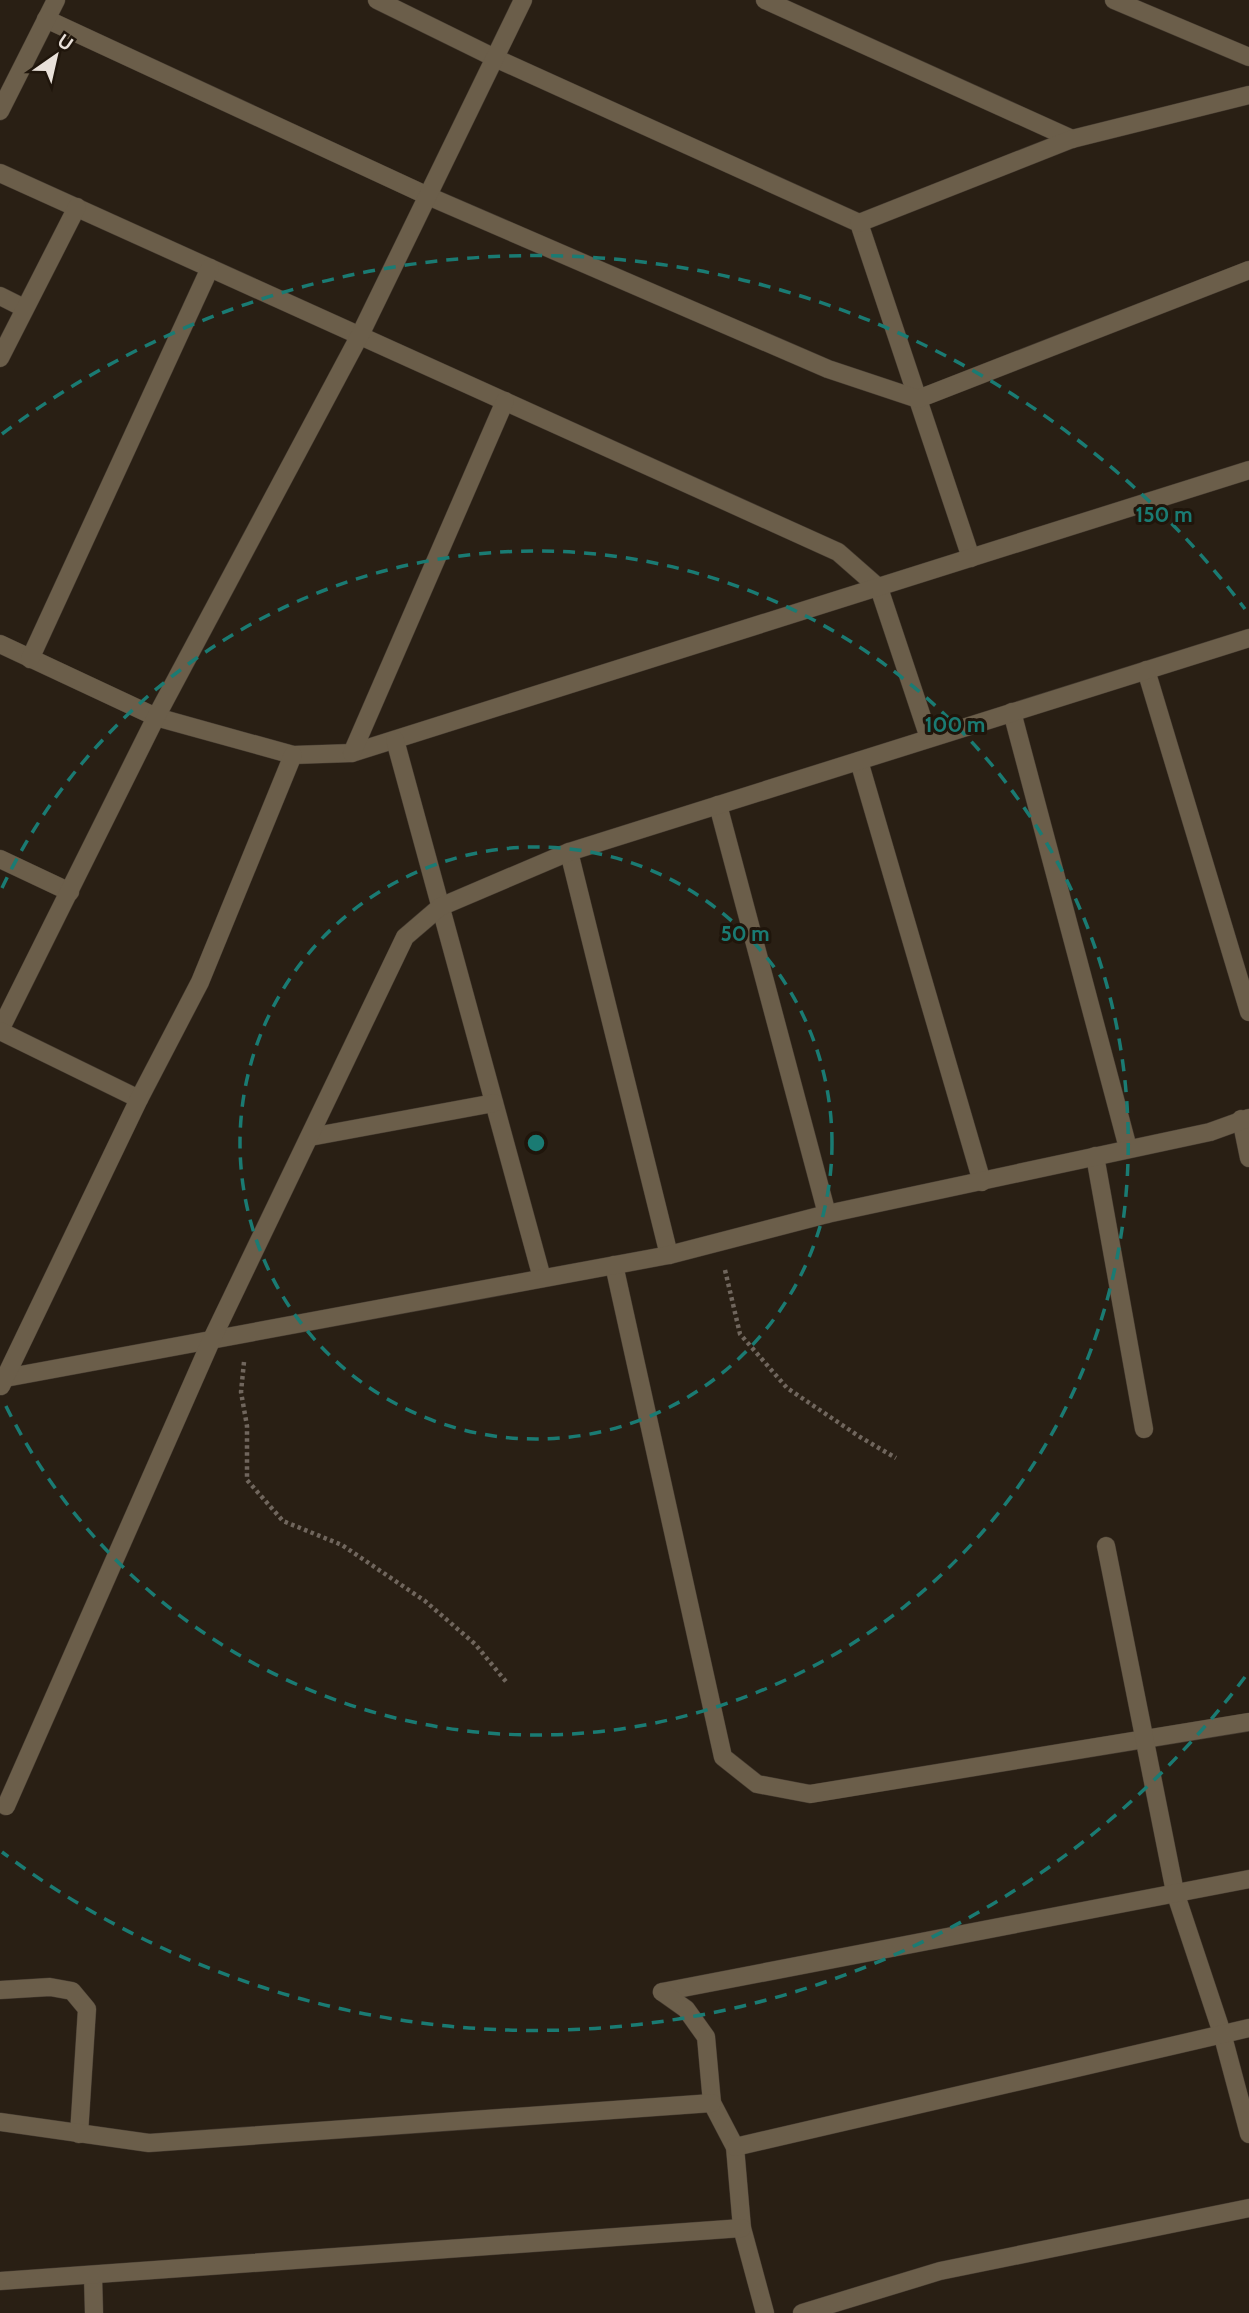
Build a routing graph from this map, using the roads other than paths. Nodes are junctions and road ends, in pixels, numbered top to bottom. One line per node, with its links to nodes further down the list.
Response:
1 (56, 0): 6 (street)
2 (377, 0): 8 (street)
3 (523, 0): 8 (street)
4 (765, 0): 11 (street)
5 (1114, 0): 7 (street)
6 (46, 19): 10 (street); 13 (street)
7 (1249, 57)
8 (495, 58): 13 (street); 15 (street)
9 (1249, 95): 11 (street)
10 (0, 111)
11 (1072, 139): 15 (street)
12 (0, 173): 14 (street)
13 (428, 196): 20 (street); 22 (street)
14 (77, 207): 16 (street); 19 (street)
15 (859, 223): 22 (street)
16 (210, 268): 20 (street); 29 (street)
17 (1249, 270): 22 (street)
18 (0, 296): 19 (street)
19 (24, 308): 21 (street)
20 (360, 335): 23 (street); 32 (street)
21 (0, 358)
22 (918, 399): 25 (street)
23 (505, 401): 26 (street); 35 (street)
24 (1249, 470): 25 (street)
25 (971, 558): 26 (street)
26 (878, 588): 33 (street); 34 (street)
27 (1249, 638): 30 (street)
28 (0, 644): 29 (street)
29 (30, 659): 32 (street)
30 (1146, 670): 31 (street); 43 (street)
31 (1012, 712): 33 (street); 49 (street)
32 (156, 717): 36 (street); 41 (street)
33 (929, 738): 37 (street)
34 (394, 740): 35 (street); 42 (street)
35 (352, 754): 36 (street)
36 (293, 755): 45 (street)
37 (859, 761): 38 (street); 52 (street)
38 (718, 805): 39 (street); 53 (street)
39 (569, 852): 42 (street); 54 (street)
40 (0, 859): 41 (street)
41 (70, 892): 44 (street)
42 (440, 907): 46 (street); 48 (street)
43 (1249, 1012)
44 (0, 1030): 45 (street)
45 (139, 1100): 58 (street)
46 (494, 1103): 48 (street); 56 (street)
47 (1245, 1118): 49 (street); 51 (street)
48 (310, 1137): 57 (street)
49 (1128, 1148): 50 (street)
50 (1096, 1156): 52 (street); 59 (street)
51 (1249, 1158)
52 (982, 1182): 53 (street)
53 (827, 1214): 54 (street)
54 (669, 1255): 55 (street)
55 (614, 1265): 56 (street); 62 (street)
56 (542, 1278): 57 (street)
57 (211, 1341): 58 (street); 63 (street)
58 (1, 1382)
59 (1144, 1429)
60 (1106, 1546): 62 (street)
61 (1249, 1722): 62 (street)
62 (1143, 1739): 65 (street)
63 (6, 1806)
64 (1249, 1878): 65 (street)
65 (1175, 1892): 68 (street); 69 (street)
66 (0, 1990): 71 (street)
67 (1249, 2028): 68 (street)
68 (1222, 2033): 72 (street); 73 (street)
69 (712, 2103): 71 (street); 73 (street)
70 (0, 2122): 71 (street)
71 (79, 2134)
72 (1249, 2134)
73 (735, 2147): 75 (street)
74 (1249, 2208): 80 (street)
75 (742, 2228): 76 (street); 79 (street)
76 (93, 2276): 77 (street); 78 (street)
77 (0, 2281)
78 (94, 2313)
79 (765, 2313)
80 (802, 2313)

